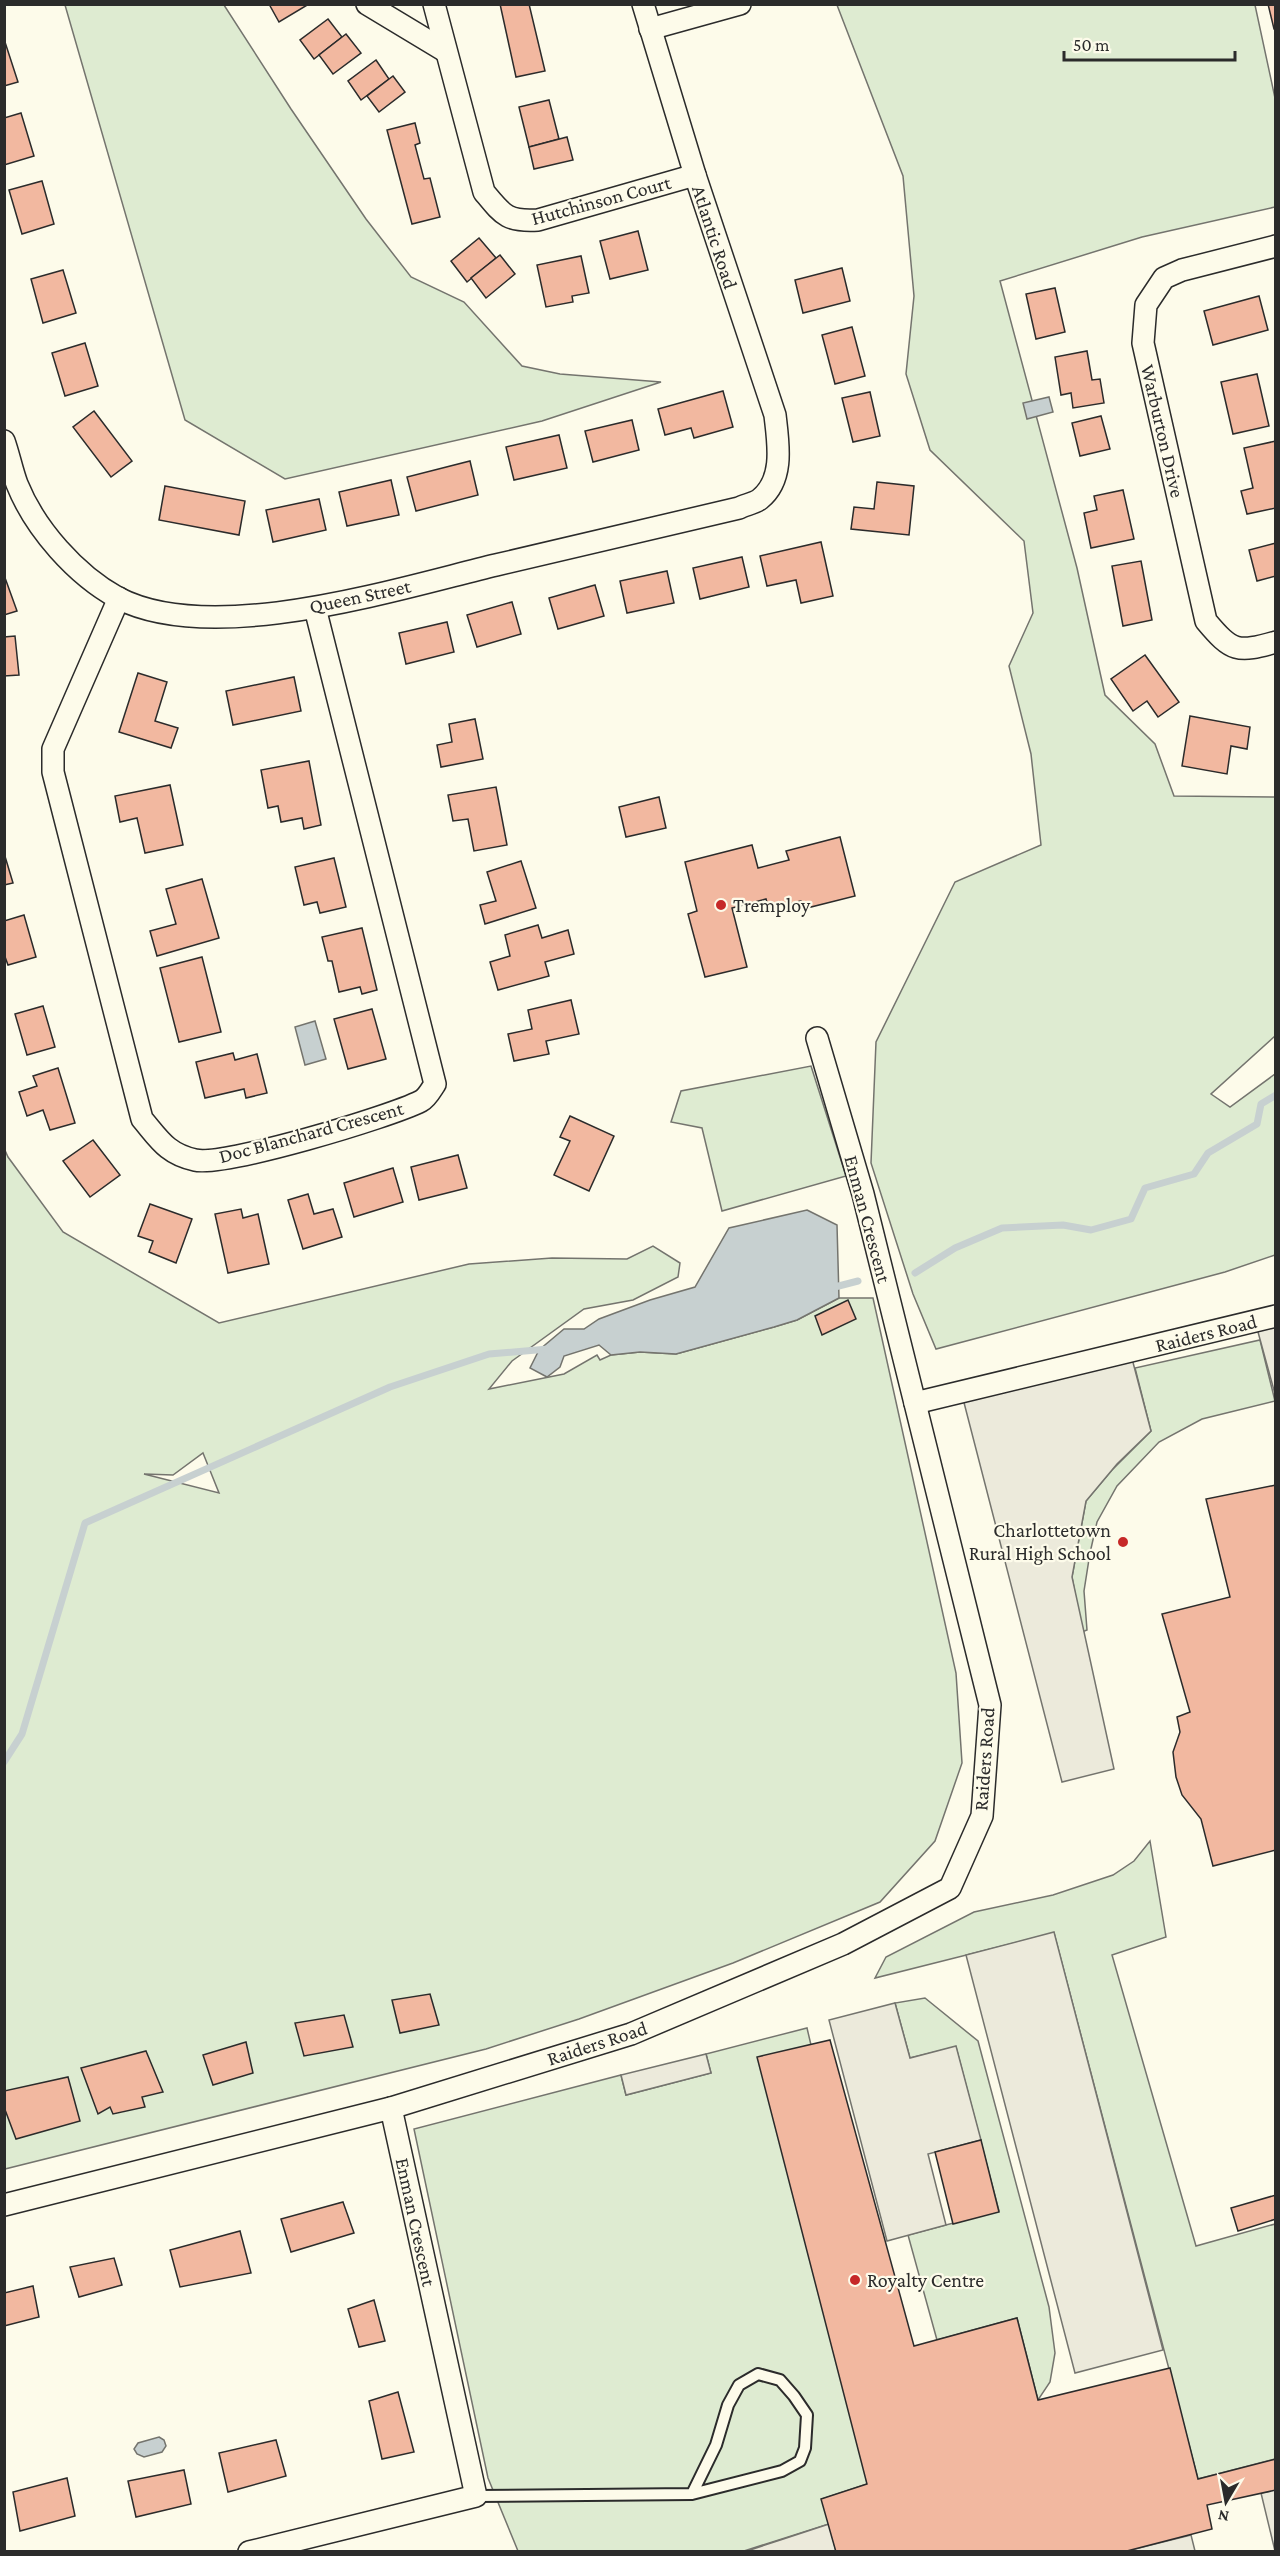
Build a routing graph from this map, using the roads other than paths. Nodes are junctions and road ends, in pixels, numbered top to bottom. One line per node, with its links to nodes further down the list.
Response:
1 (367, 4): 6 (street)
2 (434, 4): 6 (street, Hutchinson Court)
3 (643, 4): 5 (street, Atlantic Road)
4 (740, 4): 5 (street)
5 (650, 29): 7 (street, Atlantic Road)
6 (445, 51): 7 (street, Hutchinson Court)
7 (695, 175): 10 (street, Atlantic Road)
8 (1275, 246): 13 (street, Warburton Drive)
9 (4, 441): 11 (street, Queen Street)
10 (777, 470): 12 (street, Queen Street)
11 (119, 598): 12 (street, Queen Street); 12 (street, Doc Blanchard Crescent)
12 (315, 608)
13 (1275, 642)
14 (817, 1038): 16 (street, Enman Crescent)
15 (1275, 1316): 16 (street, Raiders Road)
16 (915, 1402): 17 (street, Raiders Road)
17 (391, 2108): 18 (street); 20 (street, Enman Crescent)
18 (4, 2205)
19 (692, 2494): 19 (lane); 20 (lane)
20 (476, 2496): 21 (street)
21 (249, 2552)

